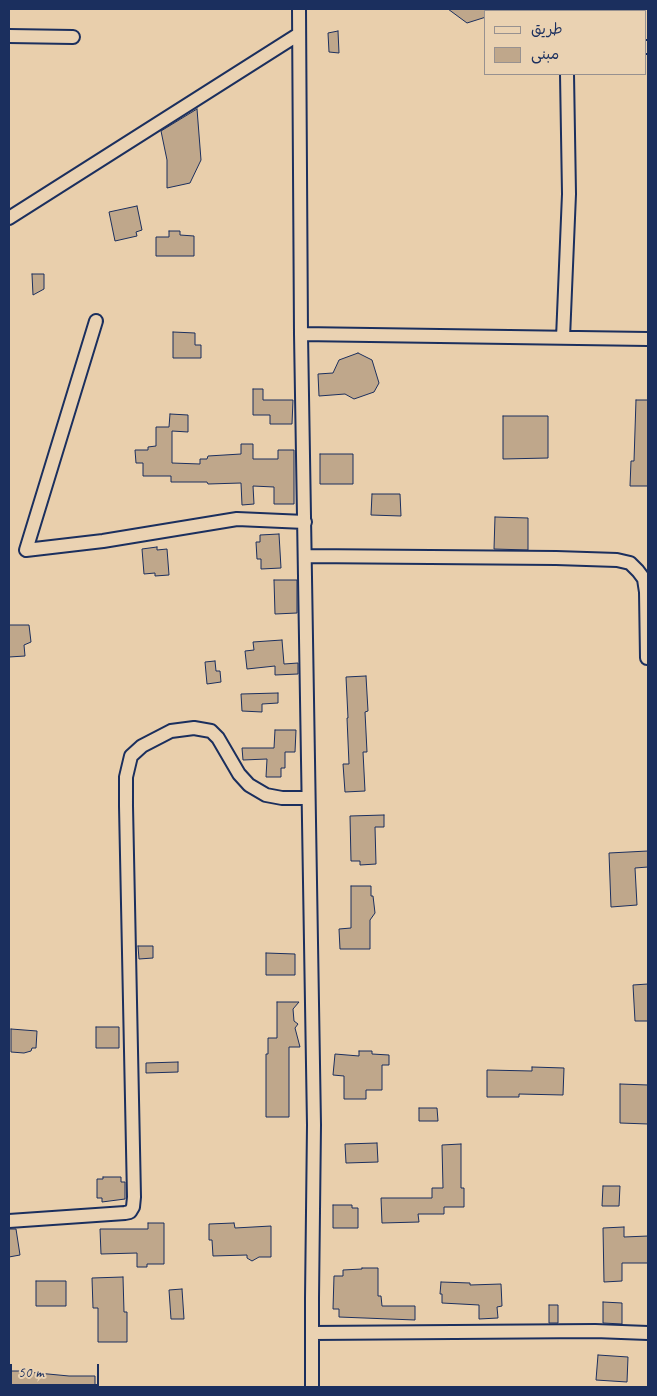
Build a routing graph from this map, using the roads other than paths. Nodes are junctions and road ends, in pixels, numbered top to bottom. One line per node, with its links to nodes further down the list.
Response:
1 (299, 9): 2 (street)
2 (299, 34): 6 (street); 8 (street)
3 (9, 36): 4 (street)
4 (73, 37)
5 (567, 75): 9 (street)
6 (9, 218)
7 (96, 321): 11 (street)
8 (301, 334): 9 (street); 11 (street)
9 (563, 338): 10 (street)
10 (648, 339)
11 (304, 522): 12 (street)
12 (305, 556): 13 (street); 14 (street)
13 (646, 658)
14 (308, 798): 15 (street); 16 (street)
15 (9, 1221)
16 (312, 1333): 17 (street); 18 (street)
17 (648, 1333)
18 (312, 1387)

